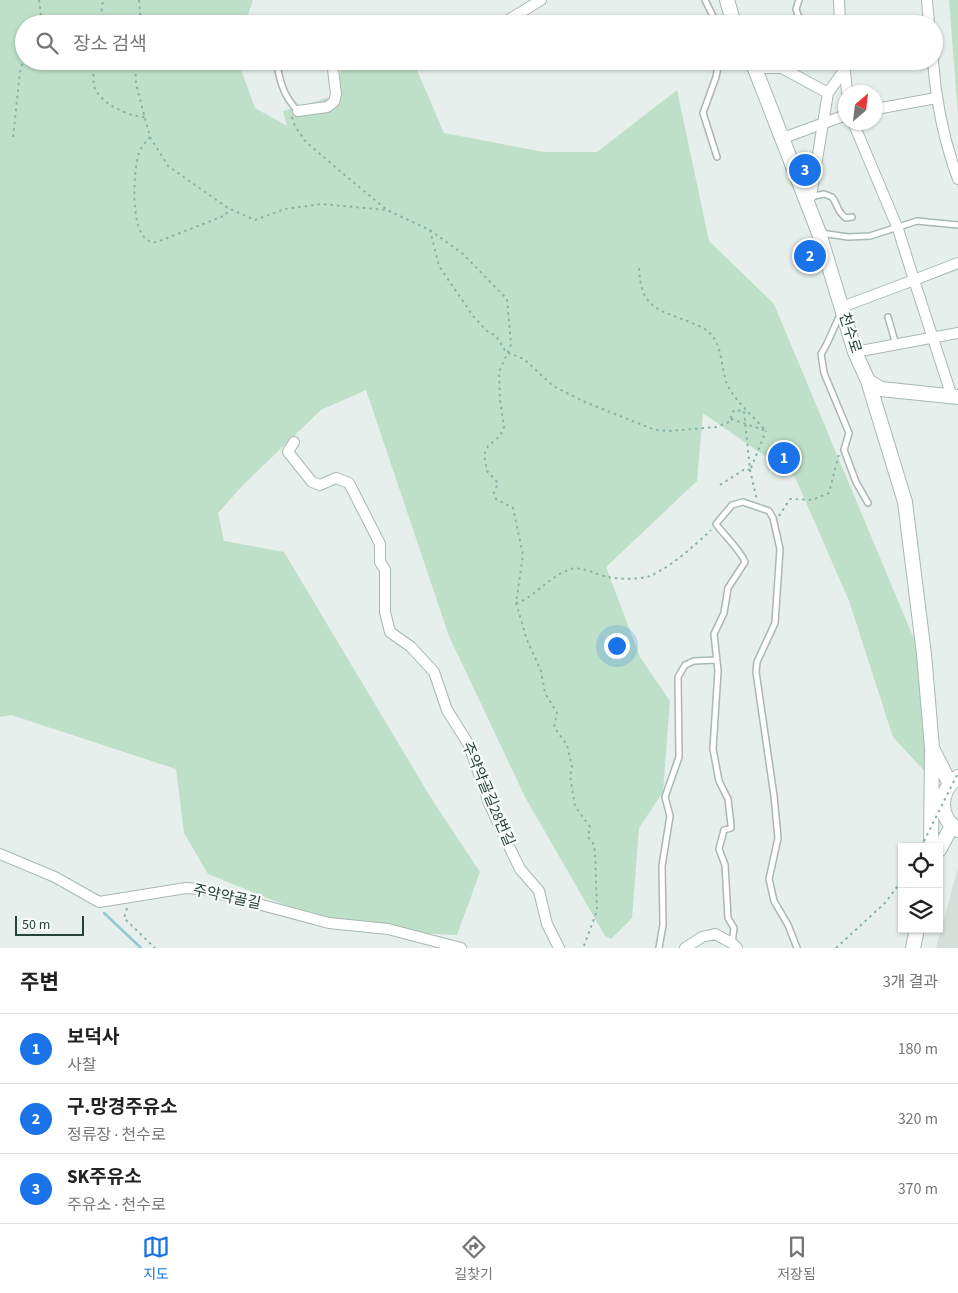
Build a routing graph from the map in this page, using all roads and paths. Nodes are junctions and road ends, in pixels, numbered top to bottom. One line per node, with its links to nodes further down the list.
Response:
1 (39, 0): 10 (path)
2 (103, 0): 11 (path)
3 (139, 0): 12 (path)
4 (541, 0): 13 (street)
5 (705, 0): 14 (lane)
6 (727, 0): 15 (street)
7 (799, 0): 16 (lane)
8 (839, 0): 17 (street)
9 (927, 0): 18 (street)
10 (41, 15)
11 (101, 15)
12 (140, 15)
13 (516, 15)
14 (712, 15)
15 (731, 15)
16 (798, 15)
17 (840, 15)
18 (928, 15)
19 (21, 70): 39 (path)
20 (94, 70): 35 (path)
21 (134, 70): 35 (path)
22 (278, 70): 34 (lane)
23 (333, 70): 34 (street)
24 (717, 70): 42 (lane)
25 (756, 70): 41 (street, 천수로)
26 (793, 70): 31 (street)
27 (841, 70): 31 (street)
28 (845, 70): 30 (street)
29 (934, 70): 32 (street)
30 (846, 85)
31 (828, 93): 37 (street)
32 (936, 98): 33 (street); 43 (street)
33 (883, 108)
34 (298, 111): 46 (path)
35 (145, 117): 40 (path)
36 (838, 118): 37 (street)
37 (824, 122): 41 (street); 44 (street)
38 (856, 130): 49 (street)
39 (12, 137)
40 (150, 137): 45 (path); 45 (path)
41 (783, 138): 44 (street, 천수로)
42 (717, 157)
43 (958, 179)
44 (808, 197): 47 (lane); 51 (street, 천수로)
45 (228, 208): 46 (path)
46 (387, 210): 50 (path)
47 (852, 217)
48 (958, 224): 49 (lane)
49 (898, 229): 51 (lane); 54 (street)
50 (430, 230): 60 (path); 60 (path)
51 (819, 233): 55 (street, 천수로)
52 (958, 263): 54 (street)
53 (639, 268): 66 (path)
54 (914, 280): 55 (street); 58 (street)
55 (842, 309): 61 (street, 천수로); 68 (lane)
56 (888, 317): 59 (lane)
57 (958, 333): 58 (street)
58 (933, 338): 59 (street); 63 (street)
59 (896, 346): 61 (street)
60 (506, 352): 64 (path); 75 (path)
61 (855, 352): 62 (street, 천수로)
62 (868, 381): 63 (street); 77 (street, 천수로)
63 (955, 397)
64 (731, 419): 65 (path); 65 (path)
65 (746, 426): 66 (path); 69 (path)
66 (766, 430): 69 (path)
67 (294, 442): 90 (street, 주약약골길28번길)
68 (844, 450): 71 (lane); 73 (path)
69 (750, 470): 70 (path); 72 (path)
70 (720, 484)
71 (868, 503)
72 (758, 506): 74 (lane); 94 (lane)
73 (780, 516)
74 (716, 524): 75 (path); 76 (lane)
75 (516, 603): 91 (path)
76 (716, 660): 87 (lane); 92 (lane)
77 (932, 748): 78 (street); 81 (street, 천수로)
78 (955, 778): 79 (street); 80 (path, bridge)
79 (955, 828): 82 (street)
80 (923, 843)
81 (932, 843)
82 (943, 844)
83 (0, 854): 85 (street, 주약약골길)
84 (898, 886): 95 (path)
85 (129, 898): 88 (path); 89 (street, 주약약골길)
86 (916, 933): 96 (street)
87 (734, 945): 93 (street)
88 (155, 948)
89 (461, 948)
90 (559, 948)
91 (584, 948)
92 (659, 948)
93 (685, 948)
94 (798, 948)
95 (836, 948)
96 (913, 948)

